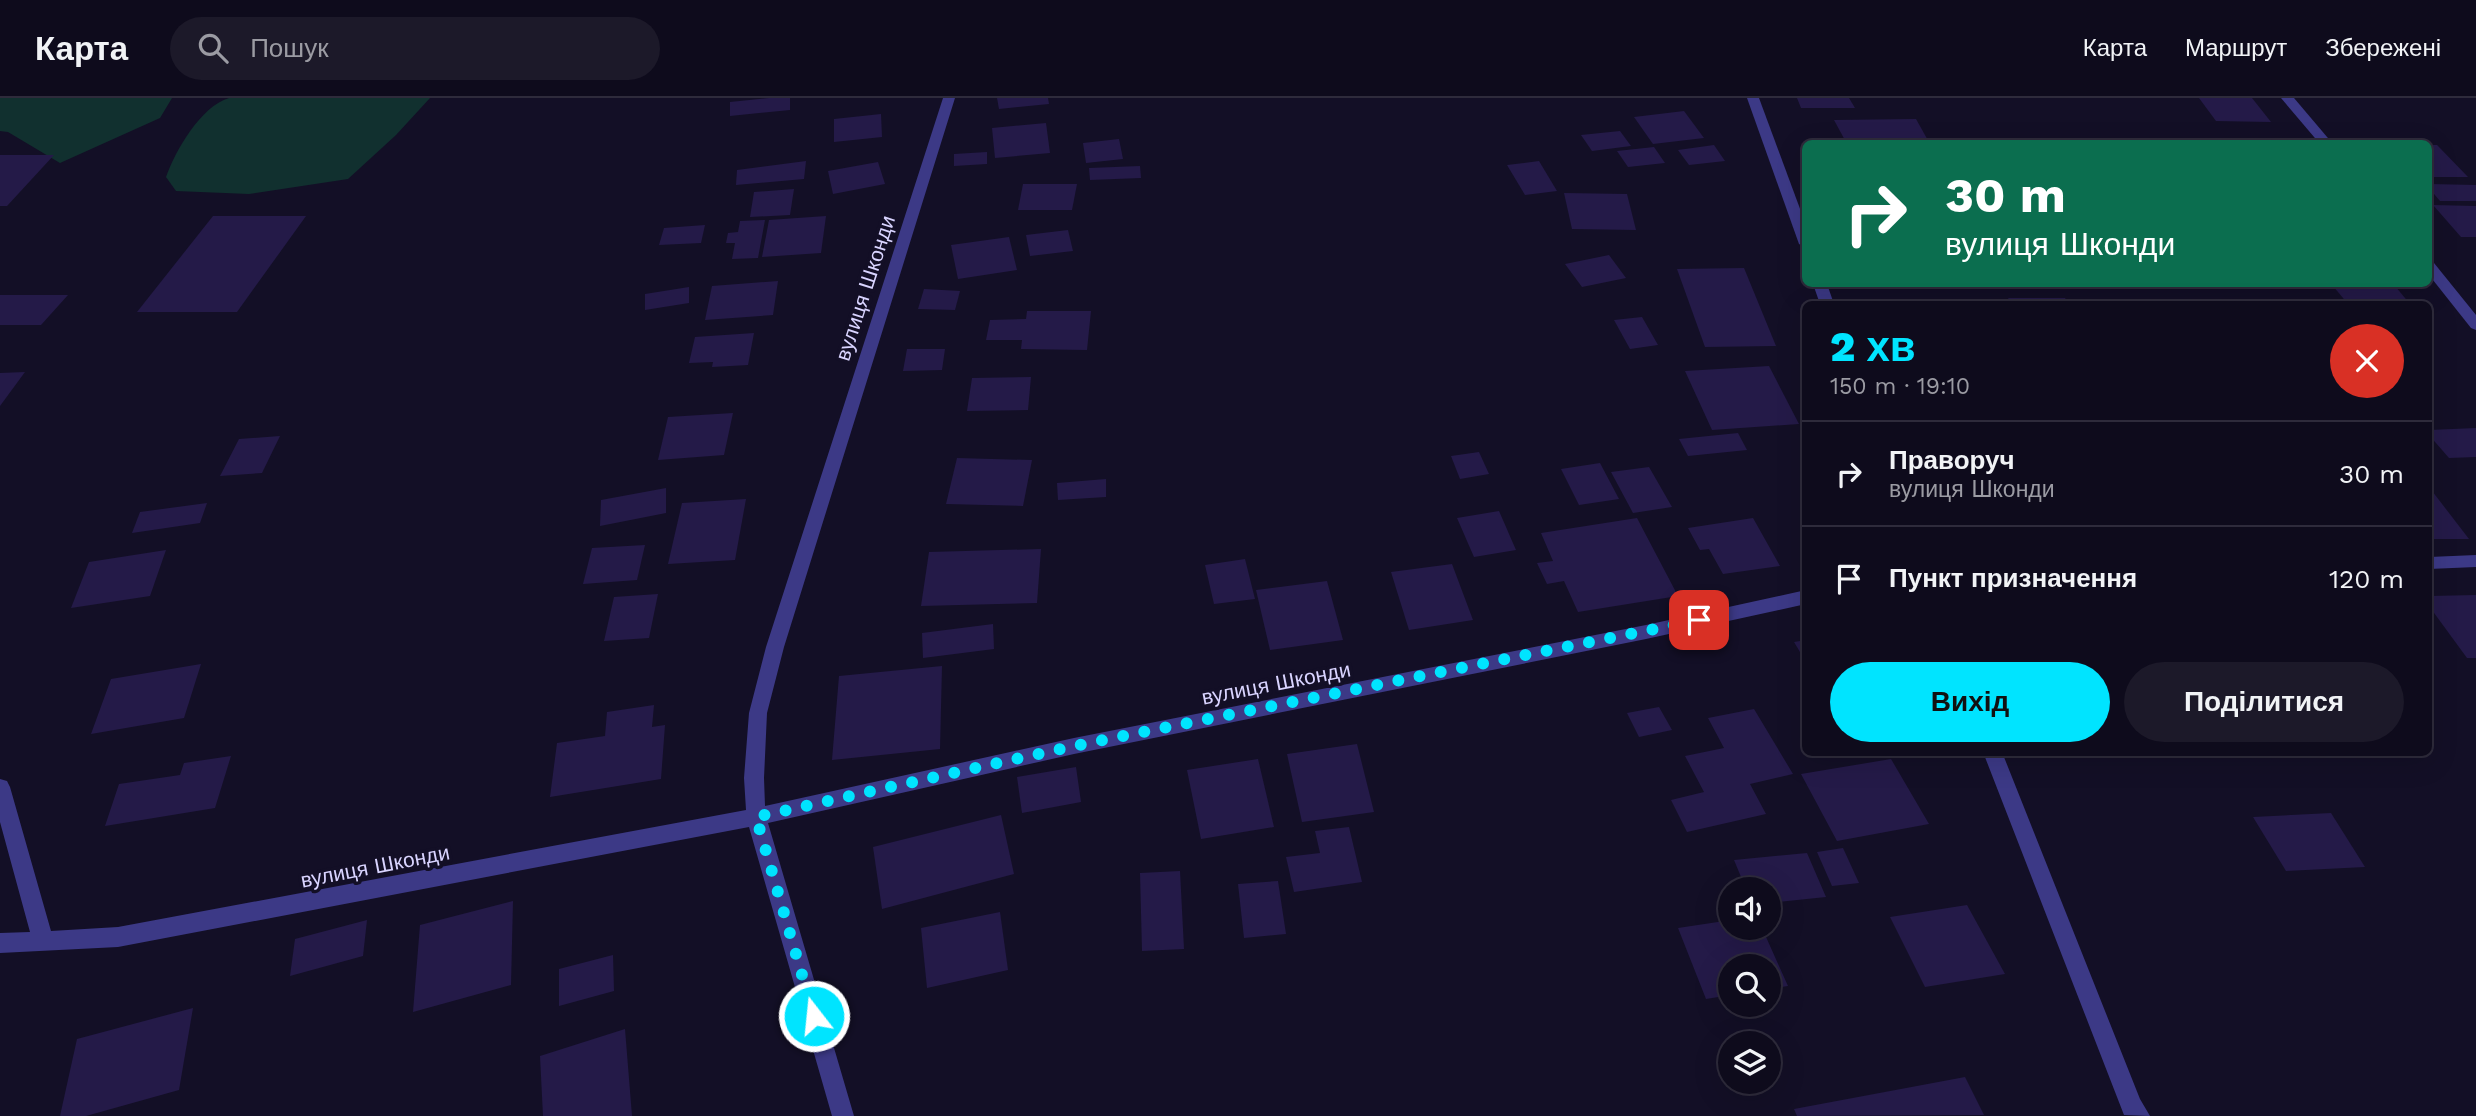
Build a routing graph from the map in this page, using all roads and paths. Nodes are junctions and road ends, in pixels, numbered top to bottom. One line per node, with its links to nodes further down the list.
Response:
1 (949, 98): 13 (street, вулиця Шконди)
2 (1753, 98): 5 (street)
3 (2287, 98): 4 (street)
4 (2324, 140)
5 (1802, 233)
6 (2432, 270): 7 (street)
7 (2476, 325)
8 (2476, 561): 9 (street)
9 (2432, 563)
10 (1802, 598): 13 (street, вулиця Шконди)
11 (1994, 756): 17 (street)
12 (0, 787): 14 (street)
13 (756, 817): 14 (street, вулиця Шконди); 16 (street, вулиця Шконди)
14 (43, 941): 15 (street, вулиця Шконди)
15 (0, 943)
16 (843, 1116)
17 (2139, 1116)

